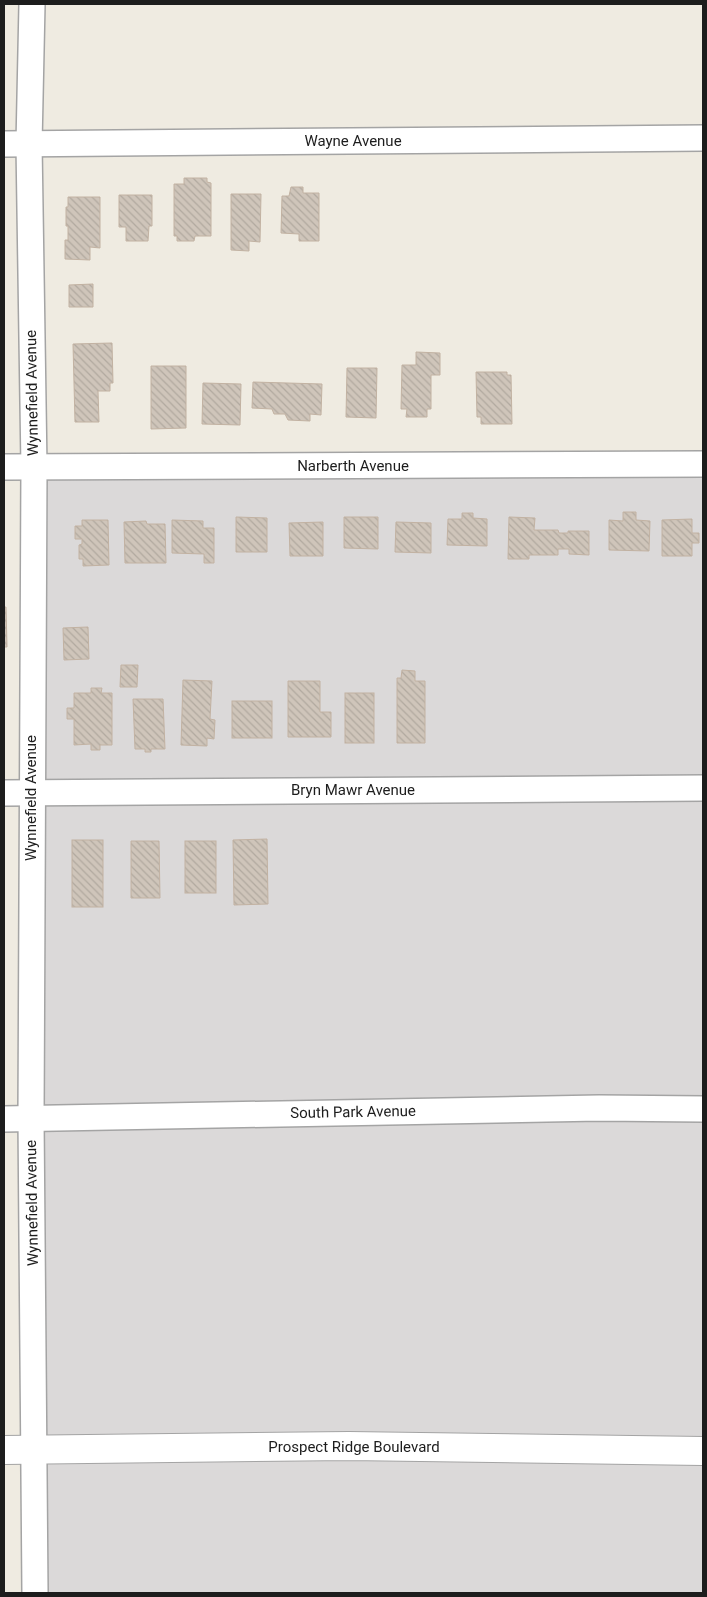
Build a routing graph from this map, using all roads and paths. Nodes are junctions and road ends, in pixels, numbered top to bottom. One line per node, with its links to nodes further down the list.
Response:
1 (32, 4): 4 (street, Wynnefield Avenue)
2 (703, 138): 4 (street, Wayne Avenue)
3 (4, 144): 4 (street, Wayne Avenue)
4 (29, 144): 6 (street, Wynnefield Avenue)
5 (703, 464): 6 (street, Narberth Avenue)
6 (34, 467): 7 (street, Narberth Avenue); 10 (street, Wynnefield Avenue)
7 (4, 468)
8 (703, 788): 10 (street, Bryn Mawr Avenue)
9 (4, 793): 10 (street, Bryn Mawr Avenue)
10 (31, 793): 13 (street, Wynnefield Avenue)
11 (703, 1109): 13 (street, South Park Avenue)
12 (4, 1118): 13 (street, South Park Avenue)
13 (31, 1118): 15 (street, Wynnefield Avenue)
14 (4, 1450): 15 (street, Prospect Ridge Boulevard)
15 (34, 1450): 16 (street, Prospect Ridge Boulevard); 17 (street, Wynnefield Avenue)
16 (703, 1451)
17 (36, 1593)

